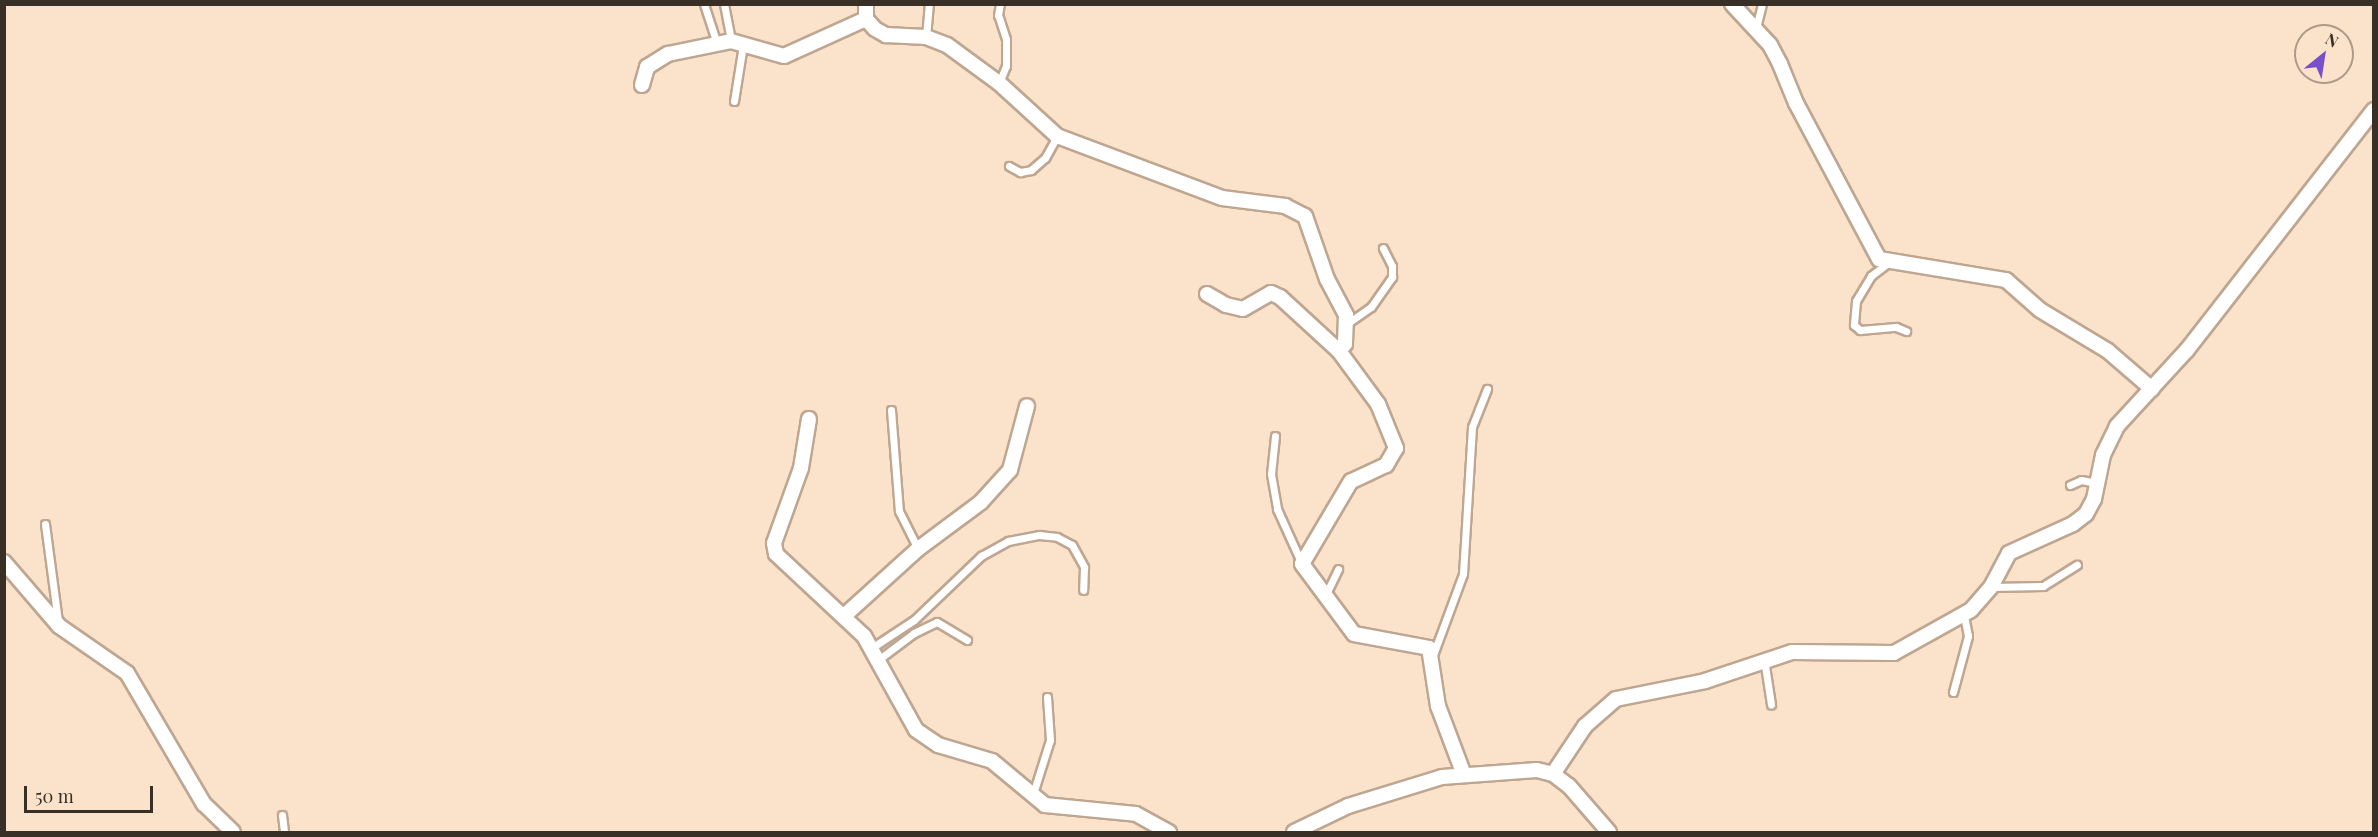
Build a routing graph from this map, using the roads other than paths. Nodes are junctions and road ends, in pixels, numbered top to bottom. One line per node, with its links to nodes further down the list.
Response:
1 (704, 4): 11 (lane)
2 (724, 4): 10 (lane)
3 (929, 4): 9 (lane)
4 (1000, 4): 12 (lane)
5 (1732, 4): 8 (street)
6 (1762, 4): 8 (lane)
7 (866, 12): 9 (street); 10 (street)
8 (1756, 28): 19 (street)
9 (926, 38): 12 (street)
10 (737, 43): 11 (street); 14 (lane)
11 (717, 44): 13 (street)
12 (999, 83): 16 (street)
13 (642, 85)
14 (734, 101)
15 (2373, 110): 25 (street)
16 (1058, 135): 17 (lane); 21 (street)
17 (1009, 166)
18 (1383, 248): 21 (lane)
19 (1887, 263): 22 (lane); 25 (street)
20 (1207, 294): 23 (street)
21 (1348, 322): 23 (street)
22 (1906, 331)
23 (1339, 351): 35 (street)
24 (1487, 389): 46 (lane)
25 (2152, 389): 30 (street)
26 (1027, 406): 33 (street)
27 (891, 410): 33 (lane)
28 (809, 419): 42 (street)
29 (1275, 436): 35 (lane)
30 (2097, 483): 31 (lane); 38 (street)
31 (2070, 485)
32 (45, 524): 43 (lane)
33 (918, 549): 42 (street)
34 (4, 562): 43 (street)
35 (1302, 564): 40 (street)
36 (2077, 566): 38 (lane)
37 (1338, 569): 40 (lane)
38 (1991, 587): 41 (street)
39 (1083, 590): 45 (lane)
40 (1325, 596): 46 (street)
41 (1964, 615): 47 (street); 48 (lane)
42 (844, 616): 45 (street)
43 (59, 626): 55 (street)
44 (968, 640): 45 (lane)
45 (876, 654): 53 (street)
46 (1433, 655): 51 (street)
47 (1764, 659): 50 (lane); 52 (street)
48 (1953, 692)
49 (1047, 697): 53 (lane)
50 (1771, 704)
51 (1463, 772): 52 (street); 58 (street)
52 (1553, 774): 59 (street)
53 (1032, 797): 57 (street)
54 (282, 815): 56 (lane)
55 (233, 832)
56 (284, 832)
57 (1168, 832)
58 (1294, 832)
59 (1609, 832)

